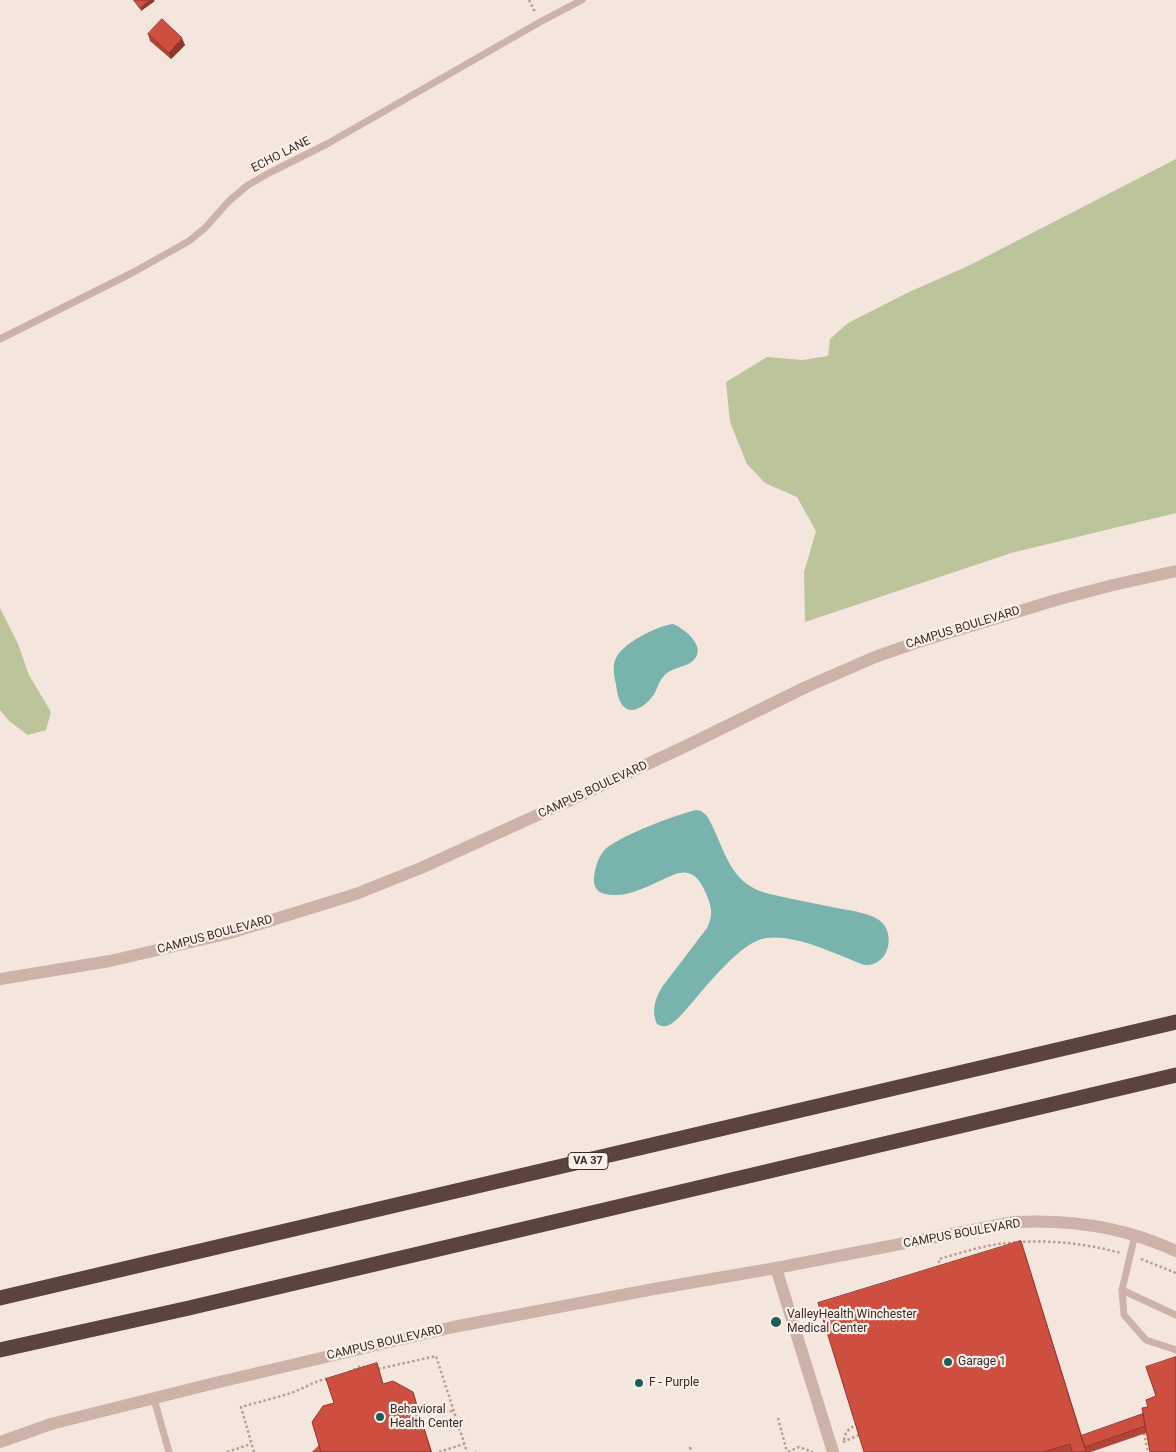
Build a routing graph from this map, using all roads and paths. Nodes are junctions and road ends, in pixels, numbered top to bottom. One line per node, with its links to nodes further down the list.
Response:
1 (582, 0): 2 (lane, ECHO LANE)
2 (0, 339)
3 (1176, 572): 4 (street, CAMPUS BOULEVARD)
4 (0, 980)
5 (1176, 1022): 14 (highway, VA 37)
6 (1176, 1075): 16 (highway)
7 (1135, 1235): 8 (street, CAMPUS BOULEVARD); 9 (lane); 10 (street, CAMPUS BOULEVARD)
8 (1176, 1251)
9 (1130, 1255): 11 (path); 12 (path); 13 (lane)
10 (776, 1268): 24 (street, CAMPUS BOULEVARD); 43 (street)
11 (1176, 1273)
12 (940, 1274)
13 (1122, 1290): 15 (lane); 18 (lane)
14 (0, 1298)
15 (1176, 1315)
16 (50, 1340): 17 (highway); 19 (highway)
17 (0, 1350)
18 (1176, 1350)
19 (0, 1355)
20 (368, 1368): 22 (path)
21 (377, 1369): 25 (path)
22 (346, 1375)
23 (337, 1377): 32 (path)
24 (154, 1398): 31 (street, CAMPUS BOULEVARD); 35 (lane)
25 (454, 1411): 26 (path); 33 (path)
26 (420, 1414)
27 (778, 1418): 41 (path)
28 (856, 1424): 30 (path)
29 (1144, 1433): 44 (path)
30 (859, 1435)
31 (0, 1442)
32 (251, 1444): 36 (path); 37 (path)
33 (464, 1444): 38 (path); 39 (path)
34 (690, 1447): 40 (path)
35 (169, 1452)
36 (227, 1452)
37 (254, 1452)
38 (439, 1452)
39 (466, 1452)
40 (692, 1452)
41 (788, 1452): 42 (path)
42 (813, 1452)
43 (833, 1452)
44 (1148, 1452)

